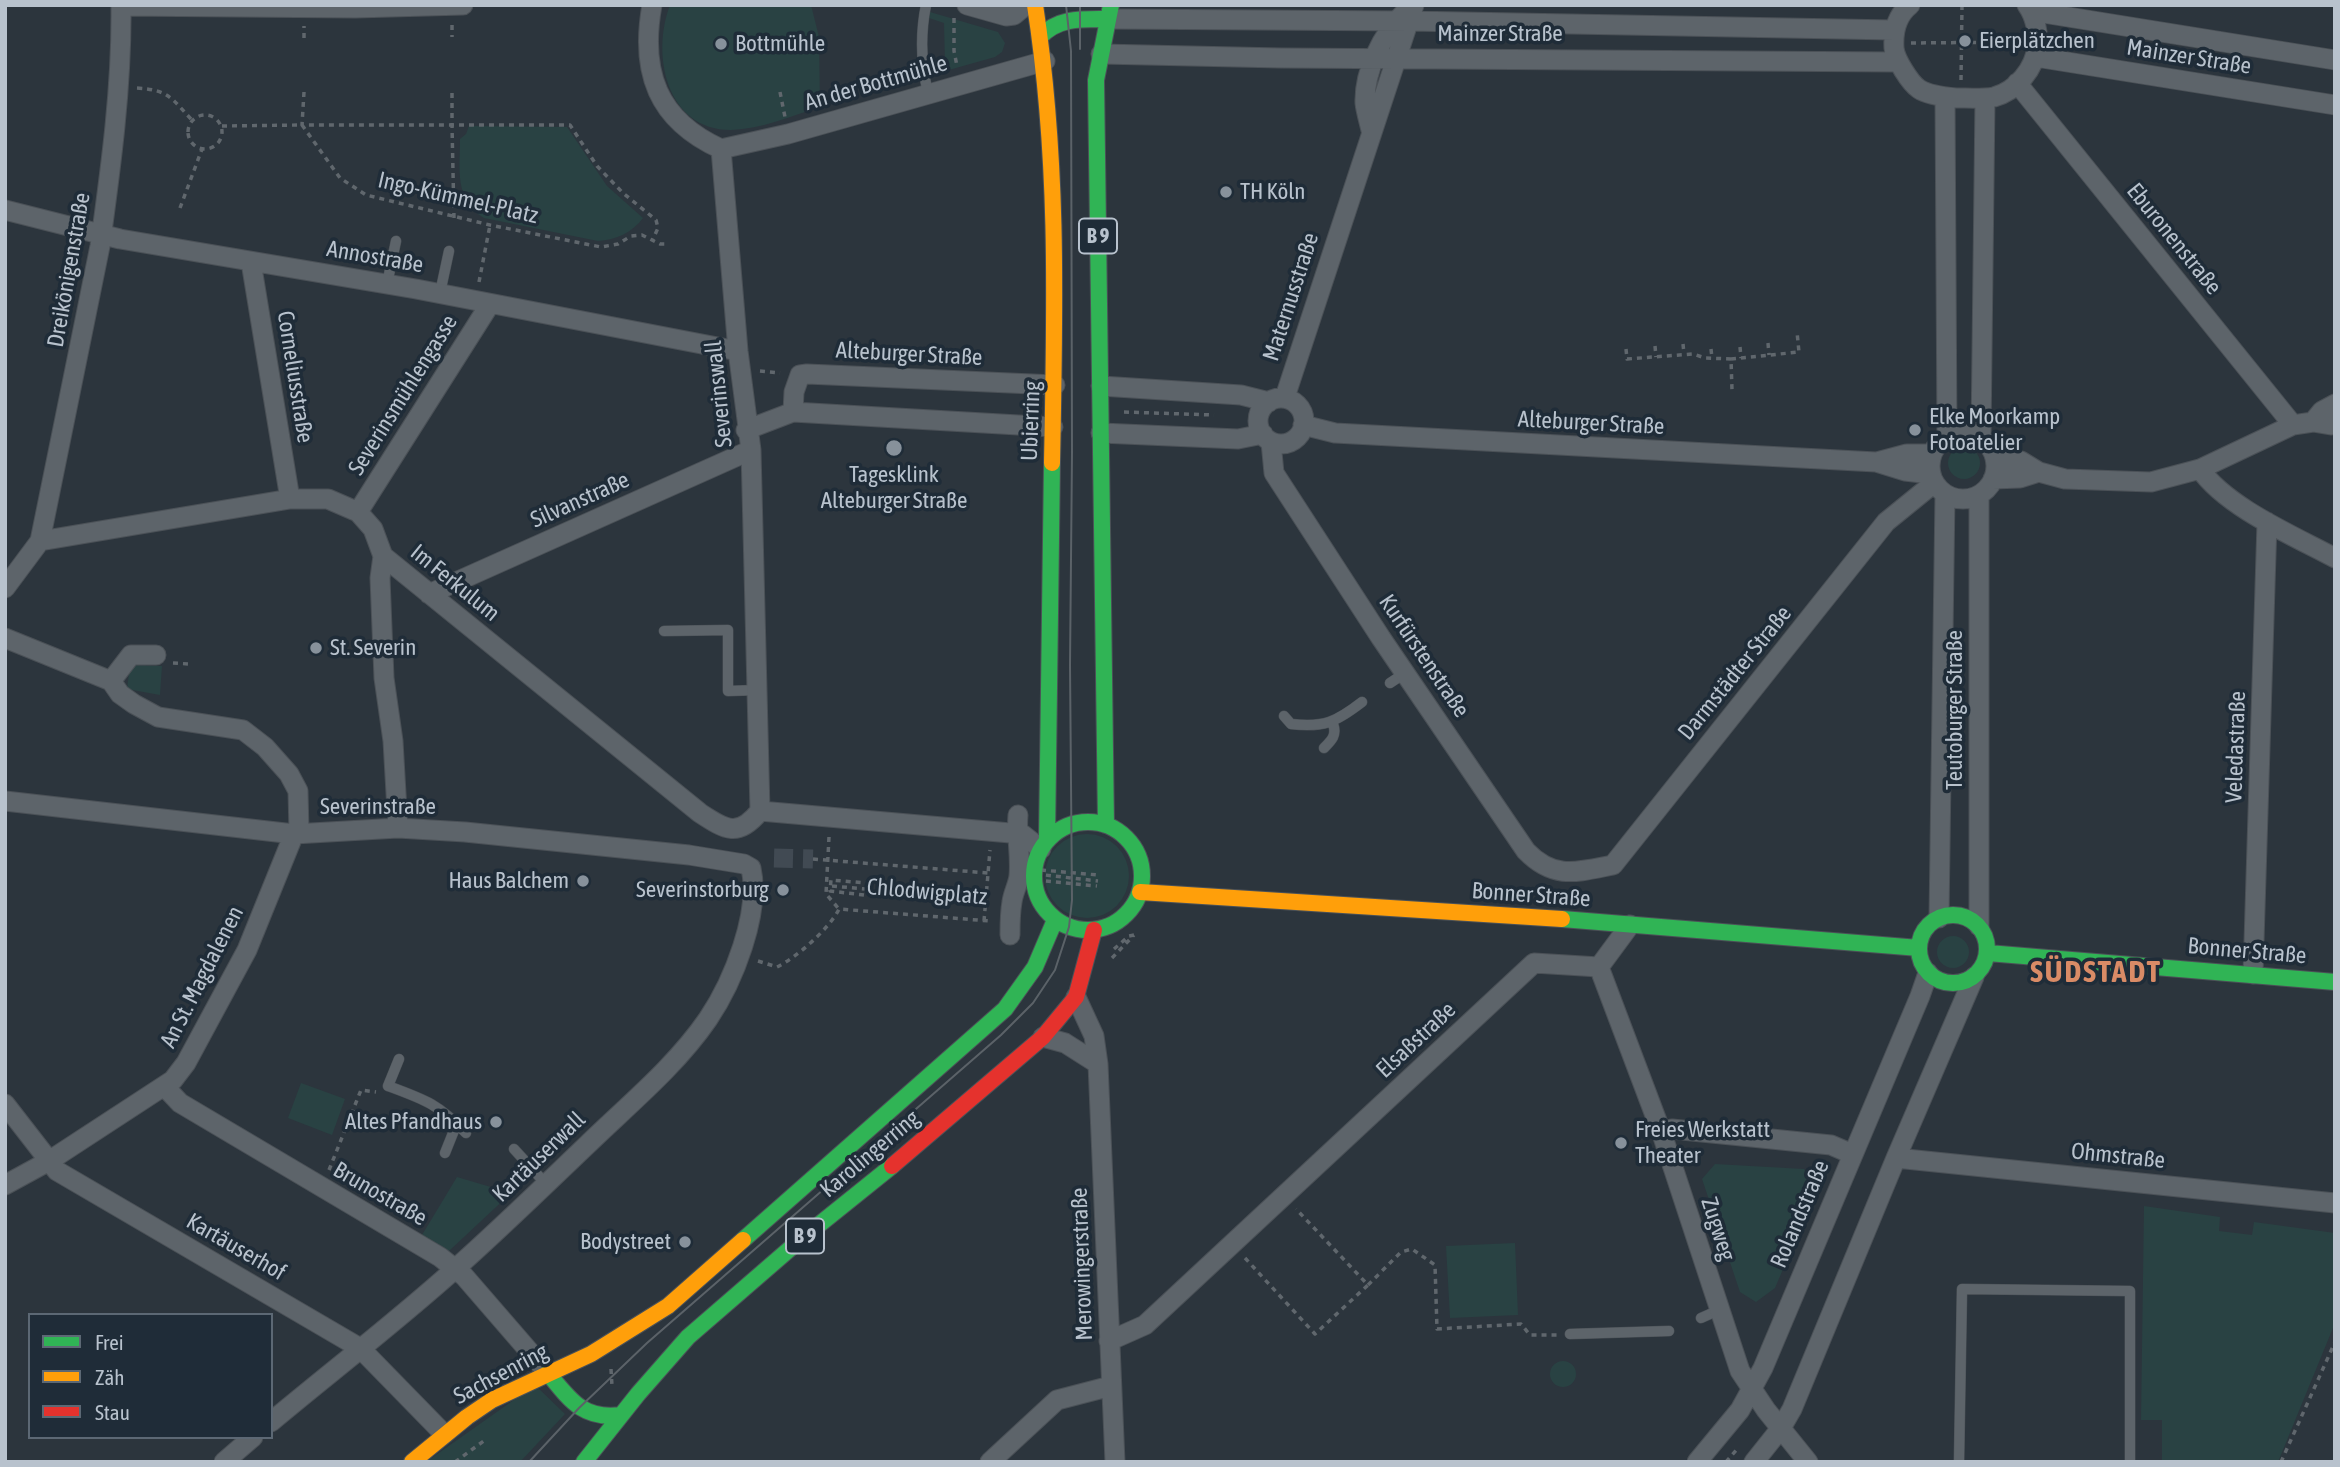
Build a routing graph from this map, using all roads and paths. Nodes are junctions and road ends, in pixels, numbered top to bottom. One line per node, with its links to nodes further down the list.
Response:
1 (121, 5): 2 (street); 26 (street, Dreikönigenstraße)
2 (463, 5)
3 (646, 5): 9 (street)
4 (926, 5): 30 (lane)
5 (1027, 5): 11 (street)
6 (1035, 5): 15 (main road, Ubierring / B 9)
7 (1910, 5): 14 (street)
8 (1962, 5): 16 (path)
9 (652, 6): 41 (street)
10 (2029, 8): 18 (street, Mainzer Straße); 21 (street, Mainzer Straße)
11 (961, 11): 24 (path)
12 (1110, 12): 13 (street, Mainzer Straße); 15 (main road); 17 (main road, B 9)
13 (1408, 13): 14 (street, Mainzer Straße); 19 (street, Maternusstraße); 20 (street, Maternusstraße)
14 (1894, 30): 23 (street)
15 (1040, 37): 22 (main road, Ubierring / B 9)
16 (1961, 41)
17 (1101, 54): 19 (street, Mainzer Straße); 71 (main road, B 9)
18 (2036, 57): 25 (street); 33 (street, Mainzer Straße)
19 (1375, 58): 20 (street, Mainzer Straße); 38 (street, Maternusstraße)
20 (1396, 58): 23 (street, Mainzer Straße); 38 (street, Maternusstraße)
21 (2335, 60)
22 (1045, 61): 24 (street, An der Bottmühle); 70 (main road, Ubierring / B 9)
23 (1898, 62): 31 (street)
24 (962, 83): 30 (street, An der Bottmühle)
25 (2017, 83): 32 (street); 81 (street, Eburonenstraße)
26 (118, 88): 34 (path); 46 (street, Dreikönigenstraße)
27 (453, 91): 36 (path)
28 (304, 92): 35 (path)
29 (780, 92): 39 (path)
30 (928, 93): 39 (street, An der Bottmühle)
31 (1945, 97): 32 (street); 87 (street)
32 (1984, 98): 85 (street)
33 (2335, 105)
34 (192, 120): 37 (path); 40 (path)
35 (302, 125): 36 (path); 37 (path); 44 (path, Ingo-Kümmel-Platz)
36 (452, 125): 44 (path); 47 (path)
37 (222, 126): 40 (path)
38 (1371, 131): 73 (street, Maternusstraße)
39 (788, 134): 41 (street, An der Bottmühle)
40 (202, 149): 42 (path)
41 (721, 149): 68 (street, Severinswall)
42 (180, 208)
43 (5, 210): 46 (street, Annostraße)
44 (454, 217): 45 (path, Ingo-Kümmel-Platz)
45 (490, 225): 47 (path, Ingo-Kümmel-Platz); 54 (path)
46 (102, 233): 51 (street, Annostraße); 100 (street, Dreikönigenstraße)
47 (653, 240): 49 (path, Ingo-Kümmel-Platz)
48 (396, 241): 52 (lane)
49 (665, 244)
50 (449, 251): 53 (lane)
51 (251, 262): 52 (street, Annostraße); 97 (street, Corneliusstraße)
52 (387, 284): 53 (street, Annostraße)
53 (440, 293): 54 (street, Annostraße)
54 (490, 304): 68 (street, Annostraße); 98 (street, Severinsmühlengasse)
55 (1797, 332): 63 (path)
56 (1768, 343): 63 (path)
57 (1682, 344): 62 (path)
58 (1654, 346): 64 (path)
59 (1740, 346): 66 (path)
60 (1626, 349): 64 (path)
61 (1711, 349): 65 (path)
62 (1684, 354): 64 (path); 65 (path)
63 (1769, 355): 66 (path)
64 (1656, 357)
65 (1712, 358): 67 (path)
66 (1741, 358): 67 (path)
67 (1731, 359): 72 (path)
68 (739, 360): 69 (path); 83 (street, Severinswall)
69 (800, 375): 70 (street, Alteburger Straße); 76 (street)
70 (1055, 386): 82 (main road, Ubierring / B 9)
71 (1101, 386): 73 (street); 84 (main road, B 9)
72 (1732, 390)
73 (1277, 400): 80 (street); 86 (street)
74 (2335, 404): 78 (street)
75 (1119, 411): 77 (path)
76 (793, 412): 82 (street); 83 (street)
77 (1214, 415)
78 (2313, 422): 79 (street); 81 (street)
79 (2335, 423)
80 (1303, 425): 86 (street); 91 (street, Alteburger Straße)
81 (2293, 425): 92 (street)
82 (1053, 427): 121 (main road, Ubierring / B 9)
83 (746, 430): 88 (street, Severinswall)
84 (1101, 433): 86 (street); 118 (main road, B 9)
85 (1981, 437): 87 (street); 90 (street)
86 (1267, 438): 125 (street, Kurfürstenstraße)
87 (1947, 438): 89 (street)
88 (751, 450): 104 (street, Silvanstraße); 109 (street, Severinswall)
89 (1932, 454): 91 (street, Alteburger Straße); 95 (street)
90 (1995, 459): 93 (street); 94 (street)
91 (1876, 463): 95 (street, Alteburger Straße)
92 (2200, 469): 93 (street); 99 (street)
93 (2039, 472): 94 (street)
94 (1993, 479): 96 (street)
95 (1937, 483): 96 (street, Alteburger Straße); 125 (street, Darmstädter Straße); 133 (street, Teutoburger Straße)
96 (1979, 495): 137 (street, Teutoburger Straße)
97 (290, 499): 98 (street); 100 (street)
98 (358, 512): 101 (street, Im Ferkulum)
99 (2267, 522): 102 (street); 147 (street, Veledastraße)
100 (40, 541): 103 (street)
101 (383, 556): 104 (street, Im Ferkulum); 119 (street)
102 (2335, 558)
103 (5, 588)
104 (429, 593): 115 (street, Im Ferkulum)
105 (664, 631): 109 (lane)
106 (5, 638): 108 (street)
107 (156, 655): 108 (street)
108 (111, 681): 120 (street)
109 (758, 690): 115 (street, Severinswall)
110 (1362, 702): 111 (lane)
111 (1284, 716)
112 (1333, 724): 113 (lane)
113 (1324, 747)
114 (5, 801): 120 (street, Severinstraße)
115 (760, 811): 116 (street)
116 (830, 817): 117 (street); 123 (path)
117 (1017, 824): 121 (street); 126 (street, Chlodwigplatz)
118 (1106, 825): 121 (main road); 131 (main road)
119 (398, 828): 120 (street, Severinstraße); 124 (street, Severinstraße)
120 (297, 833): 154 (street, An St. Magdalenen)
121 (1044, 844): 134 (main road, B 9)
122 (813, 859): 123 (path)
123 (828, 860): 129 (path); 135 (path)
124 (751, 868): 143 (street, Kartäuserwall)
125 (1566, 871)
126 (1021, 874): 127 (path); 138 (street, Chlodwigplatz)
127 (1098, 881)
128 (866, 883): 129 (path)
129 (828, 885): 130 (path); 132 (path)
130 (865, 892)
131 (1140, 892): 136 (main road, Bonner Straße); 139 (main road)
132 (839, 909): 135 (path, Chlodwigplatz); 143 (path, Chlodwigplatz)
133 (1938, 918): 137 (main road); 141 (main road)
134 (1055, 920): 139 (main road); 178 (main road, Karolingerring / B 9)
135 (984, 921): 138 (path, Chlodwigplatz)
136 (1630, 925): 141 (main road, Bonner Straße); 145 (street)
137 (1979, 926): 142 (main road)
138 (1010, 929)
139 (1094, 930): 150 (main road, Karolingerring / B 9)
140 (1129, 936): 144 (path)
141 (1919, 948): 146 (main road)
142 (1988, 953): 147 (main road, Bonner Straße); 148 (main road)
143 (739, 954): 165 (street, Kartäuserwall)
144 (1107, 963)
145 (1599, 967): 159 (street, Zugweg); 168 (street, Elsaßstraße)
146 (1928, 973): 148 (main road); 162 (street, Rolandstraße)
147 (2253, 974): 149 (main road, Bonner Straße)
148 (1974, 977): 163 (street)
149 (2335, 982)
150 (1076, 997): 151 (main road, Karolingerring / B 9); 153 (street, Merowingerstraße)
151 (1043, 1037): 153 (street); 184 (main road, Karolingerring / B 9)
152 (399, 1059): 157 (lane)
153 (1098, 1064): 175 (street, Merowingerstraße)
154 (164, 1086): 164 (street, An St. Magdalenen); 167 (street, Brunostraße)
155 (361, 1090): 167 (path)
156 (5, 1104): 164 (street, Kartäuserhof)
157 (457, 1123): 158 (lane); 161 (lane)
158 (466, 1133)
159 (1662, 1134): 162 (street); 183 (street, Zugweg)
160 (514, 1149): 165 (lane)
161 (445, 1153)
162 (1852, 1154): 183 (street, Rolandstraße)
163 (1896, 1158): 169 (street, Ohmstraße); 186 (street)
164 (49, 1161): 166 (street, An St. Magdalenen); 177 (street, Kartäuserhof)
165 (546, 1184): 171 (street, Kartäuserwall)
166 (5, 1185)
167 (321, 1188): 171 (street, Brunostraße)
168 (1285, 1197): 170 (street, Elsaßstraße); 172 (path)
169 (2335, 1203)
170 (1236, 1247): 172 (path); 175 (street, Elsaßstraße)
171 (455, 1269): 177 (street, Kartäuserwall); 180 (street, Brunostraße)
172 (1367, 1284): 174 (path)
173 (1670, 1331): 174 (lane)
174 (1570, 1334)
175 (1110, 1341): 181 (street, Merowingerstraße)
176 (2335, 1342): 201 (path)
177 (360, 1348): 185 (street, Kartäuserwall); 187 (street, Kartäuserhof)
178 (583, 1358): 180 (main road, Sachsenring / B 9)
179 (611, 1364): 182 (path)
180 (548, 1373): 184 (main road); 187 (main road, Sachsenring / B 9)
181 (1111, 1386): 194 (street); 195 (street, Merowingerstraße)
182 (612, 1388)
183 (1752, 1390): 186 (street, Zugweg); 196 (street, Rolandstraße)
184 (621, 1415): 190 (main road, Karolingerring / B 9)
185 (273, 1420)
186 (1781, 1428): 197 (street); 198 (street, Zugweg)
187 (444, 1434): 192 (main road, Sachsenring / B 9)
188 (251, 1439): 191 (street)
189 (485, 1440): 193 (path)
190 (586, 1459)
191 (224, 1462)
192 (412, 1462)
193 (455, 1462)
194 (990, 1462)
195 (1115, 1462)
196 (1697, 1462)
197 (1754, 1462)
198 (1808, 1462)
199 (1959, 1462): 200 (lane)
200 (2130, 1462)
201 (2281, 1462)

